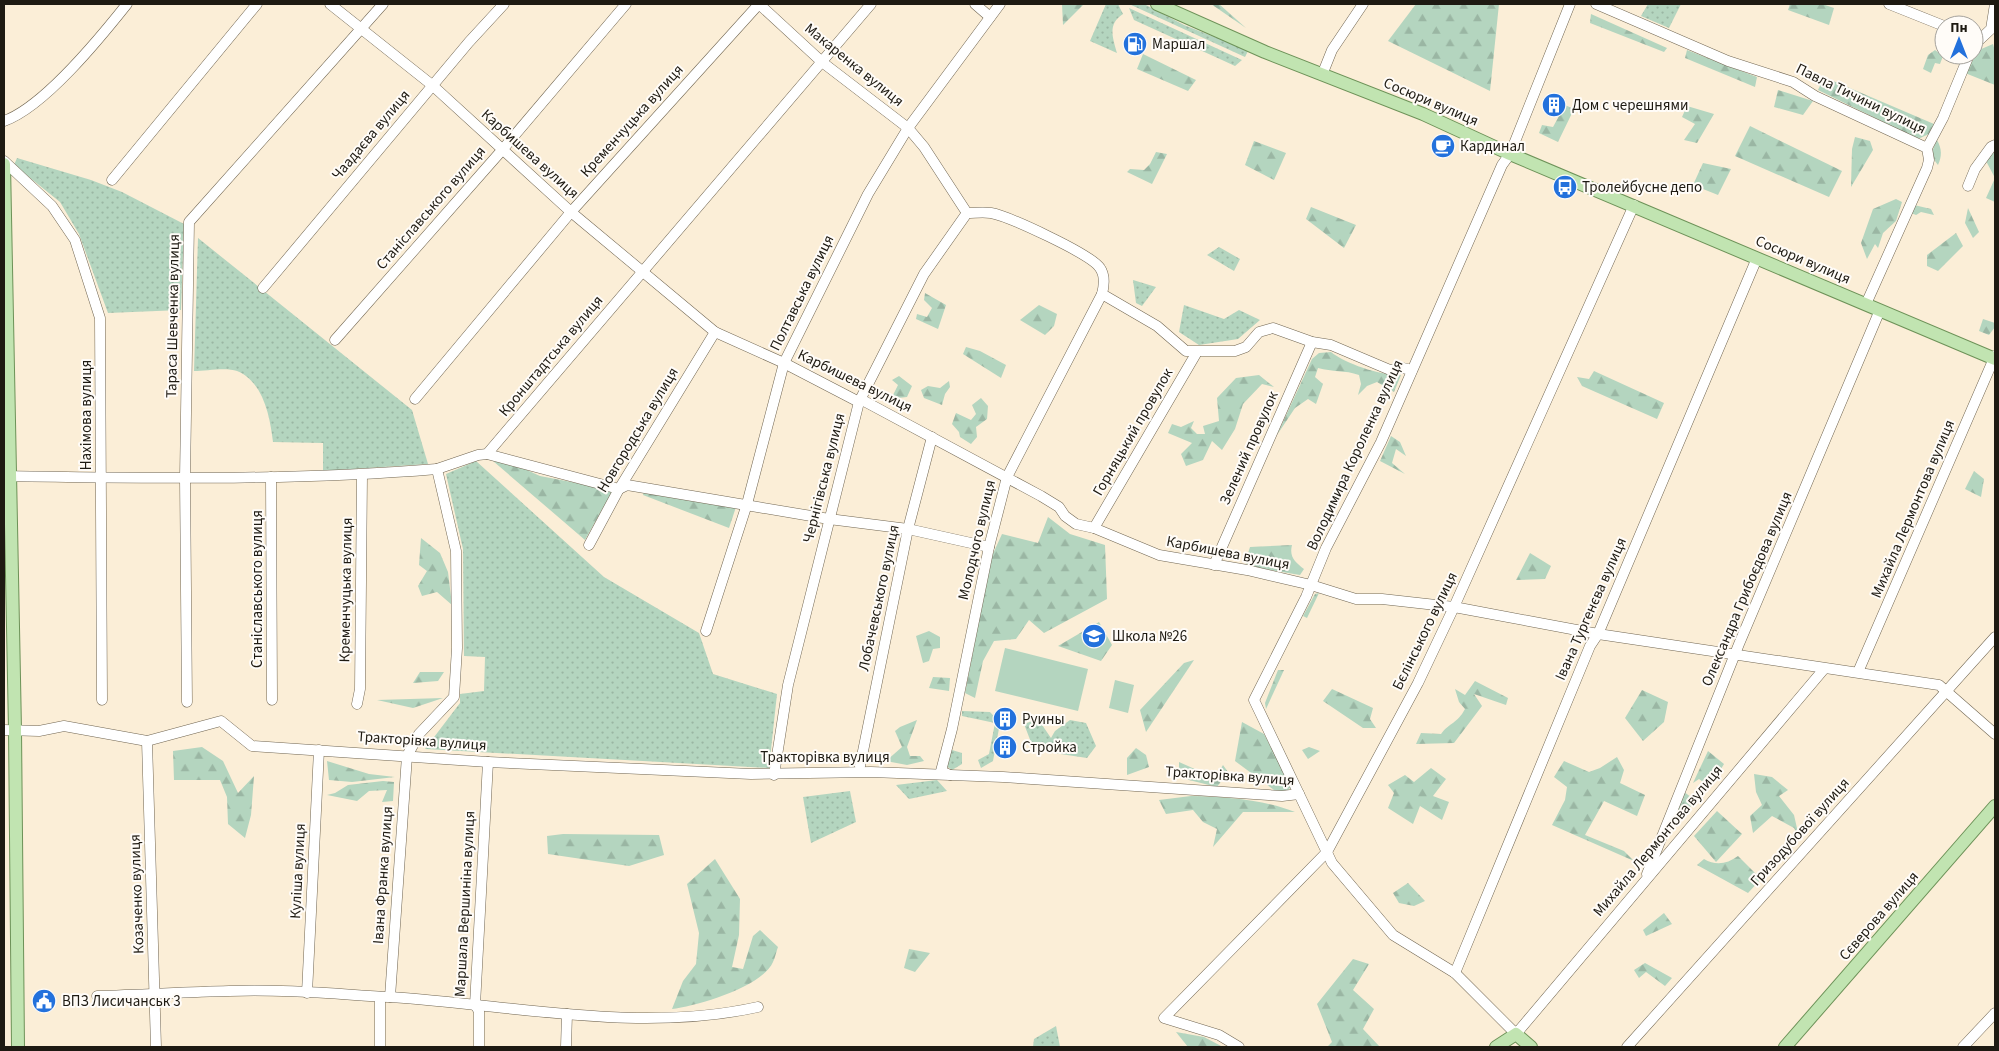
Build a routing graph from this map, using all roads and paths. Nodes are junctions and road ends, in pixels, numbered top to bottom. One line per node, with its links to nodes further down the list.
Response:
1 (127, 4): 25 (street)
2 (257, 4): 32 (street)
3 (330, 4): 19 (street, Карбишева вулиця)
4 (383, 4): 19 (street, Тараса Шевченка вулиця)
5 (504, 4): 24 (street, Чаадаєва вулиця)
6 (626, 4): 29 (street, Станіславського вулиця)
7 (759, 4): 21 (street, Макаренка вулиця); 35 (street, Кременчуцька вулиця)
8 (870, 4): 21 (street, Кронштадтська вулиця)
9 (975, 4): 17 (street)
10 (1000, 4): 17 (street, Полтавська вулиця)
11 (1157, 4): 23 (main road, Сосюри вулиця)
12 (1363, 4): 23 (street)
13 (1570, 4): 30 (street, Володимира Короленка вулиця)
14 (1596, 4): 28 (street, Павла Тичини вулиця)
15 (1888, 4): 18 (street)
16 (1995, 4): 20 (street)
17 (990, 16): 26 (street, Полтавська вулиця)
18 (1934, 22)
19 (360, 29): 24 (street, Карбишева вулиця); 58 (street, Тараса Шевченка вулиця)
20 (1994, 32)
21 (822, 62): 26 (street, Макаренка вулиця); 38 (street, Кронштадтська вулиця)
22 (1965, 65): 28 (street)
23 (1322, 75): 30 (main road, Сосюри вулиця)
24 (432, 85): 29 (street, Карбишева вулиця); 39 (street, Чаадаєва вулиця)
25 (4, 121)
26 (908, 128): 36 (street, Макаренка вулиця); 48 (street, Полтавська вулиця)
27 (1995, 145): 33 (street)
28 (1927, 148): 41 (street, Павла Тичини вулиця)
29 (503, 149): 35 (street, Карбишева вулиця); 44 (street, Станіславського вулиця)
30 (1510, 154): 34 (main road, Сосюри вулиця); 49 (street, Володимира Короленка вулиця)
31 (4, 163): 56 (main road); 60 (street, Нахімова вулиця)
32 (112, 180)
33 (1968, 186)
34 (1634, 205): 37 (main road, Сосюри вулиця); 70 (street, Бєлінського вулиця)
35 (571, 212): 38 (street, Карбишева вулиця); 50 (street, Кременчуцька вулиця)
36 (967, 213): 40 (street); 51 (street, Чернігівська вулиця)
37 (1757, 258): 41 (main road, Сосюри вулиця); 72 (street, Івана Тургенєва вулиця)
38 (642, 272): 43 (street, Карбишева вулиця); 53 (street, Кронштадтська вулиця)
39 (263, 288)
40 (1102, 294): 46 (street); 59 (street, Молодчого вулиця)
41 (1866, 304): 42 (main road, Сосюри вулиця)
42 (1880, 310): 47 (main road, Сосюри вулиця); 74 (street, Олександра Грибоєдова вулиця)
43 (715, 332): 48 (street, Карбишева вулиця); 61 (street, Новгородська вулиця)
44 (335, 340)
45 (1312, 342): 46 (street); 49 (street); 68 (street, Зелений провулок)
46 (1197, 352): 64 (street, Горняцький провулок)
47 (1995, 357): 76 (street, Михайла Лермонтова вулиця)
48 (784, 363): 51 (street, Карбишева вулиця); 62 (street, Полтавська вулиця)
49 (1412, 370): 69 (street, Володимира Короленка вулиця)
50 (415, 399)
51 (859, 402): 52 (street, Карбишева вулиця); 63 (street, Чернігівська вулиця)
52 (932, 437): 59 (street, Карбишева вулиця); 65 (street, Лобачевського вулиця)
53 (487, 454): 54 (street); 61 (street)
54 (437, 469): 55 (street); 86 (street)
55 (362, 475): 57 (street); 81 (street, Кременчуцька вулиця)
56 (6, 476): 60 (street); 82 (main road)
57 (272, 477): 58 (street); 79 (street, Станіславського вулиця)
58 (185, 478): 60 (street); 80 (street, Тараса Шевченка вулиця)
59 (1007, 478): 64 (street, Карбишева вулиця); 67 (street, Молодчого вулиця)
60 (101, 479): 78 (street, Нахімова вулиця)
61 (619, 489): 62 (street); 66 (street, Новгородська вулиця)
62 (746, 504): 63 (street); 71 (street, Полтавська вулиця)
63 (829, 519): 65 (street); 89 (street, Чернігівська вулиця)
64 (1094, 528): 68 (street, Карбишева вулиця)
65 (908, 529): 67 (street); 88 (street, Лобачевського вулиця)
66 (589, 545)
67 (989, 546): 90 (street, Молодчого вулиця)
68 (1214, 565): 69 (street, Карбишева вулиця)
69 (1311, 584): 70 (street, Карбишева вулиця); 91 (street, Володимира Короленка вулиця)
70 (1454, 607): 72 (street, Карбишева вулиця); 93 (street, Бєлінського вулиця)
71 (706, 631)
72 (1598, 634): 74 (street, Карбишева вулиця); 95 (street, Івана Тургенєва вулиця)
73 (1995, 637): 77 (street, Гризодубової вулиця)
74 (1734, 656): 75 (street, Карбишева вулиця); 94 (street, Олександра Грибоєдова вулиця)
75 (1824, 669): 76 (street, Карбишева вулиця); 94 (street, Михайла Лермонтова вулиця)
76 (1858, 672): 77 (street, Карбишева вулиця)
77 (1946, 691): 83 (street); 113 (street, Гризодубової вулиця)
78 (102, 700)
79 (272, 700)
80 (187, 702)
81 (357, 704)
82 (9, 730): 84 (street, Тракторівка вулиця); 105 (main road)
83 (1995, 734)
84 (147, 740): 85 (street, Тракторівка вулиця); 97 (street, Козаченко вулиця)
85 (318, 750): 86 (street, Тракторівка вулиця); 96 (street, Куліша вулиця)
86 (406, 756): 87 (street, Тракторівка вулиця); 99 (street, Івана Франка вулиця)
87 (488, 762): 89 (street, Тракторівка вулиця); 100 (street, Маршала Вершиніна вулиця)
88 (860, 766)
89 (774, 775): 90 (street, Тракторівка вулиця)
90 (951, 776): 91 (street, Тракторівка вулиця)
91 (1299, 794): 93 (street, Тракторівка вулиця)
92 (1995, 806): 114 (main road, Сєверова вулиця)
93 (1327, 852): 95 (street, Тракторівка вулиця); 110 (street, Бєлінського вулиця)
94 (1644, 881): 104 (street, Михайла Лермонтова вулиця)
95 (1455, 973): 104 (street, Тракторівка вулиця)
96 (307, 993): 97 (street); 99 (street)
97 (155, 995): 98 (street); 106 (street, Козаченко вулиця)
98 (96, 996)
99 (385, 997): 100 (street); 107 (street, Івана Франка вулиця)
100 (475, 1005): 103 (street); 108 (street, Маршала Вершиніна вулиця)
101 (758, 1006): 103 (street)
102 (1995, 1013): 115 (street)
103 (567, 1014): 109 (street)
104 (1516, 1034): 111 (main road); 112 (main road, Тракторівка вулиця)
105 (18, 1047)
106 (156, 1047)
107 (380, 1047)
108 (478, 1047)
109 (566, 1047)
110 (1239, 1047)
111 (1496, 1047)
112 (1531, 1047)
113 (1627, 1047)
114 (1785, 1047)
115 (1963, 1047)

